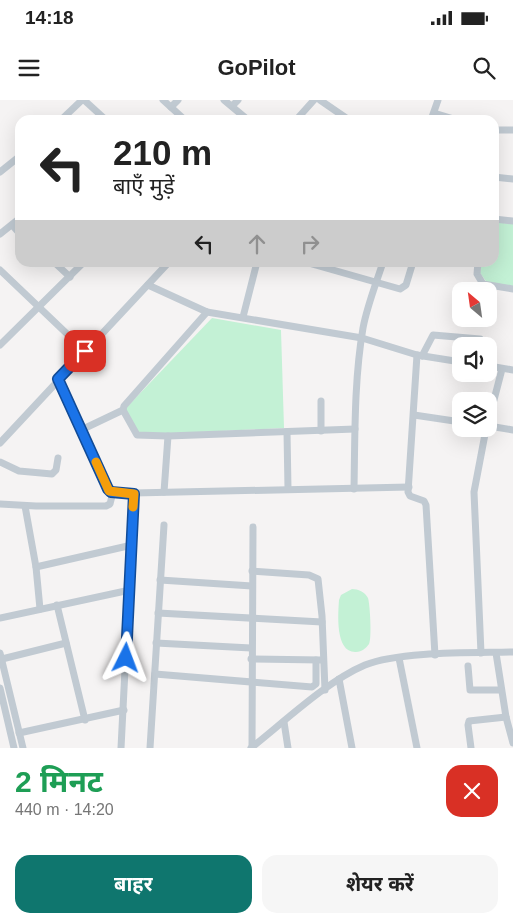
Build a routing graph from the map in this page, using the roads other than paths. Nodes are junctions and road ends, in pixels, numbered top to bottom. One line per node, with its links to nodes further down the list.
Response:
1 (83, 100): 11 (street); 12 (street)
2 (164, 100): 10 (street)
3 (178, 100): 10 (street)
4 (224, 100): 9 (street)
5 (238, 100): 9 (street)
6 (314, 100): 15 (street)
7 (320, 100): 16 (street)
8 (438, 100): 17 (street)
9 (232, 106): 14 (street)
10 (171, 107): 13 (street)
11 (66, 115)
12 (100, 115)
13 (180, 115)
14 (242, 115)
15 (300, 115)
16 (342, 115)
17 (434, 115)
18 (499, 130): 19 (street)
19 (513, 130)
20 (15, 160): 21 (street)
21 (0, 172)
22 (499, 178): 23 (street)
23 (513, 179)
24 (499, 220): 25 (street)
25 (513, 221)
26 (15, 222): 27 (street)
27 (12, 225): 28 (street); 29 (street)
28 (15, 228)
29 (0, 234)
30 (59, 267): 39 (street)
31 (79, 267): 39 (street)
32 (164, 267): 41 (street)
33 (256, 267): 45 (street)
34 (323, 267): 40 (street)
35 (382, 267): 40 (street)
36 (411, 267): 40 (street)
37 (478, 267): 42 (street)
38 (2, 275): 43 (street)
39 (70, 277): 43 (street)
40 (377, 282): 47 (street)
41 (148, 285): 44 (street); 49 (street)
42 (513, 289)
43 (40, 306): 48 (street); 49 (street)
44 (207, 312): 45 (street); 58 (street)
45 (243, 317): 47 (street)
46 (456, 337): 50 (street)
47 (362, 338): 50 (street); 63 (street)
48 (2, 341)
49 (85, 351): 55 (street)
50 (420, 355): 51 (street); 59 (street)
51 (452, 360)
52 (497, 367): 53 (street)
53 (502, 368): 54 (street); 56 (street)
54 (513, 370)
55 (58, 379): 61 (street); 64 (street)
56 (496, 392)
57 (321, 401): 66 (street)
58 (123, 410): 64 (street); 68 (street)
59 (414, 415): 60 (street); 74 (street)
60 (452, 421)
61 (15, 426): 70 (street); 71 (street)
62 (497, 428): 65 (street)
63 (355, 429): 66 (street); 76 (street)
64 (81, 430): 77 (street)
65 (513, 430)
66 (321, 431): 67 (street)
67 (287, 432): 68 (street); 75 (street)
68 (168, 436): 78 (street)
69 (486, 437): 100 (street)
70 (0, 438)
71 (0, 443)
72 (58, 458): 73 (street)
73 (0, 462)
74 (409, 487): 76 (street); 102 (street)
75 (288, 489): 76 (street); 78 (street)
76 (354, 489)
77 (113, 492): 79 (street); 81 (street)
78 (164, 492): 79 (street)
79 (134, 494): 84 (street)
80 (0, 504): 81 (street)
81 (25, 506): 85 (street)
82 (164, 525): 87 (street)
83 (253, 527): 86 (street)
84 (132, 545): 85 (street); 89 (street)
85 (36, 567): 91 (street)
86 (252, 571): 88 (street); 95 (street)
87 (160, 580): 88 (street); 92 (street)
88 (252, 586): 94 (street)
89 (130, 590): 90 (street); 114 (street)
90 (57, 606): 91 (street); 96 (street)
91 (40, 609): 93 (street)
92 (158, 613): 94 (street); 97 (street)
93 (0, 618)
94 (251, 618): 95 (street); 98 (street)
95 (322, 622): 106 (street)
96 (66, 643): 103 (street); 116 (street)
97 (156, 643): 98 (street); 108 (street)
98 (251, 648): 104 (street)
99 (513, 652): 101 (street)
100 (481, 653): 101 (street); 102 (street)
101 (496, 653): 113 (street)
102 (436, 655): 105 (street)
103 (1, 656): 118 (street)
104 (251, 658): 106 (street); 110 (street)
105 (399, 658): 109 (street); 127 (street)
106 (320, 660): 110 (street); 112 (street)
107 (468, 666): 113 (street)
108 (155, 674): 110 (street); 123 (street)
109 (340, 679): 112 (street); 126 (street)
110 (252, 681): 124 (street)
111 (0, 688): 120 (street)
112 (325, 690): 117 (street)
113 (501, 690): 115 (street)
114 (124, 710): 116 (street); 122 (street)
115 (506, 716): 119 (street); 128 (street)
116 (85, 720): 118 (street)
117 (284, 722): 124 (street); 125 (street)
118 (19, 733): 121 (street)
119 (513, 743)
120 (14, 748)
121 (23, 748)
122 (121, 748)
123 (150, 748)
124 (252, 748)
125 (288, 748)
126 (352, 748)
127 (417, 748)
128 (471, 748)

